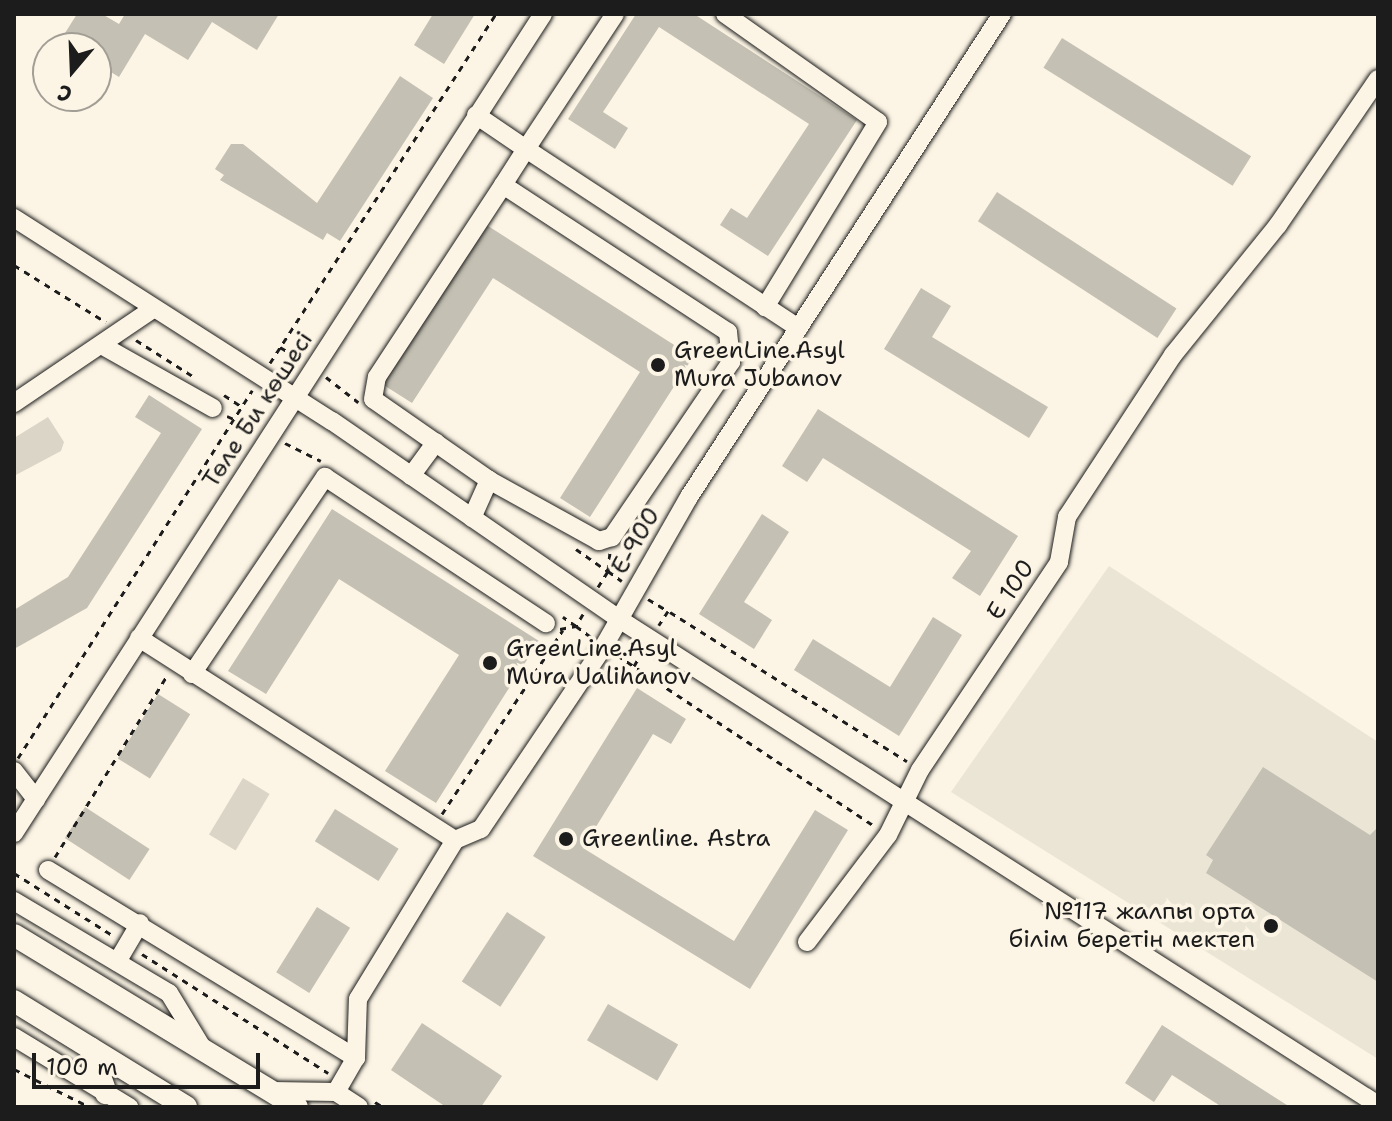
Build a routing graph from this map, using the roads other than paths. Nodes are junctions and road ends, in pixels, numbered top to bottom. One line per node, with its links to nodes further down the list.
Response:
1 (543, 14): 6 (street, Төле Би көшесі)
2 (615, 14): 7 (street)
3 (725, 14): 10 (street)
4 (1002, 14): 12 (street, E-900)
5 (1378, 79): 27 (street, E 100)
6 (476, 115): 7 (street); 14 (street, Төле Би көшесі)
7 (526, 149): 8 (street); 10 (street)
8 (503, 185): 17 (street); 19 (street)
9 (14, 218): 11 (street)
10 (765, 307): 12 (street)
11 (150, 311): 13 (street); 14 (street)
12 (798, 328): 21 (street, E-900)
13 (103, 346): 15 (street); 16 (street)
14 (295, 397): 18 (street); 23 (street, Төле Би көшесі)
15 (14, 403)
16 (213, 408)
17 (436, 442): 18 (street); 19 (street)
18 (411, 476): 20 (street)
19 (489, 480): 20 (street)
20 (472, 518): 21 (street)
21 (619, 619): 27 (street); 29 (street, E-900)
22 (554, 627): 24 (street)
23 (139, 638): 24 (street); 26 (street, Төле Би көшесі)
24 (192, 674): 29 (street)
25 (14, 771): 26 (street)
26 (36, 799): 28 (street, Төле Би көшесі)
27 (906, 800): 34 (street, E 100); 45 (street)
28 (14, 833)
29 (455, 840): 40 (street, E-900)
30 (48, 870): 32 (street)
31 (14, 901): 35 (street)
32 (140, 923): 35 (street); 40 (street)
33 (14, 935): 39 (main road)
34 (807, 942)
35 (117, 962): 39 (street)
36 (14, 1001): 38 (main road)
37 (14, 1037): 43 (street)
38 (90, 1048): 43 (main road); 47 (main road)
39 (203, 1049): 42 (main road)
40 (356, 1058): 41 (street, E-900)
41 (339, 1086): 42 (street); 44 (street)
42 (272, 1091): 48 (main road)
43 (98, 1100): 46 (street)
44 (365, 1103)
45 (1378, 1105)
46 (129, 1107)
47 (186, 1107)
48 (297, 1107)

